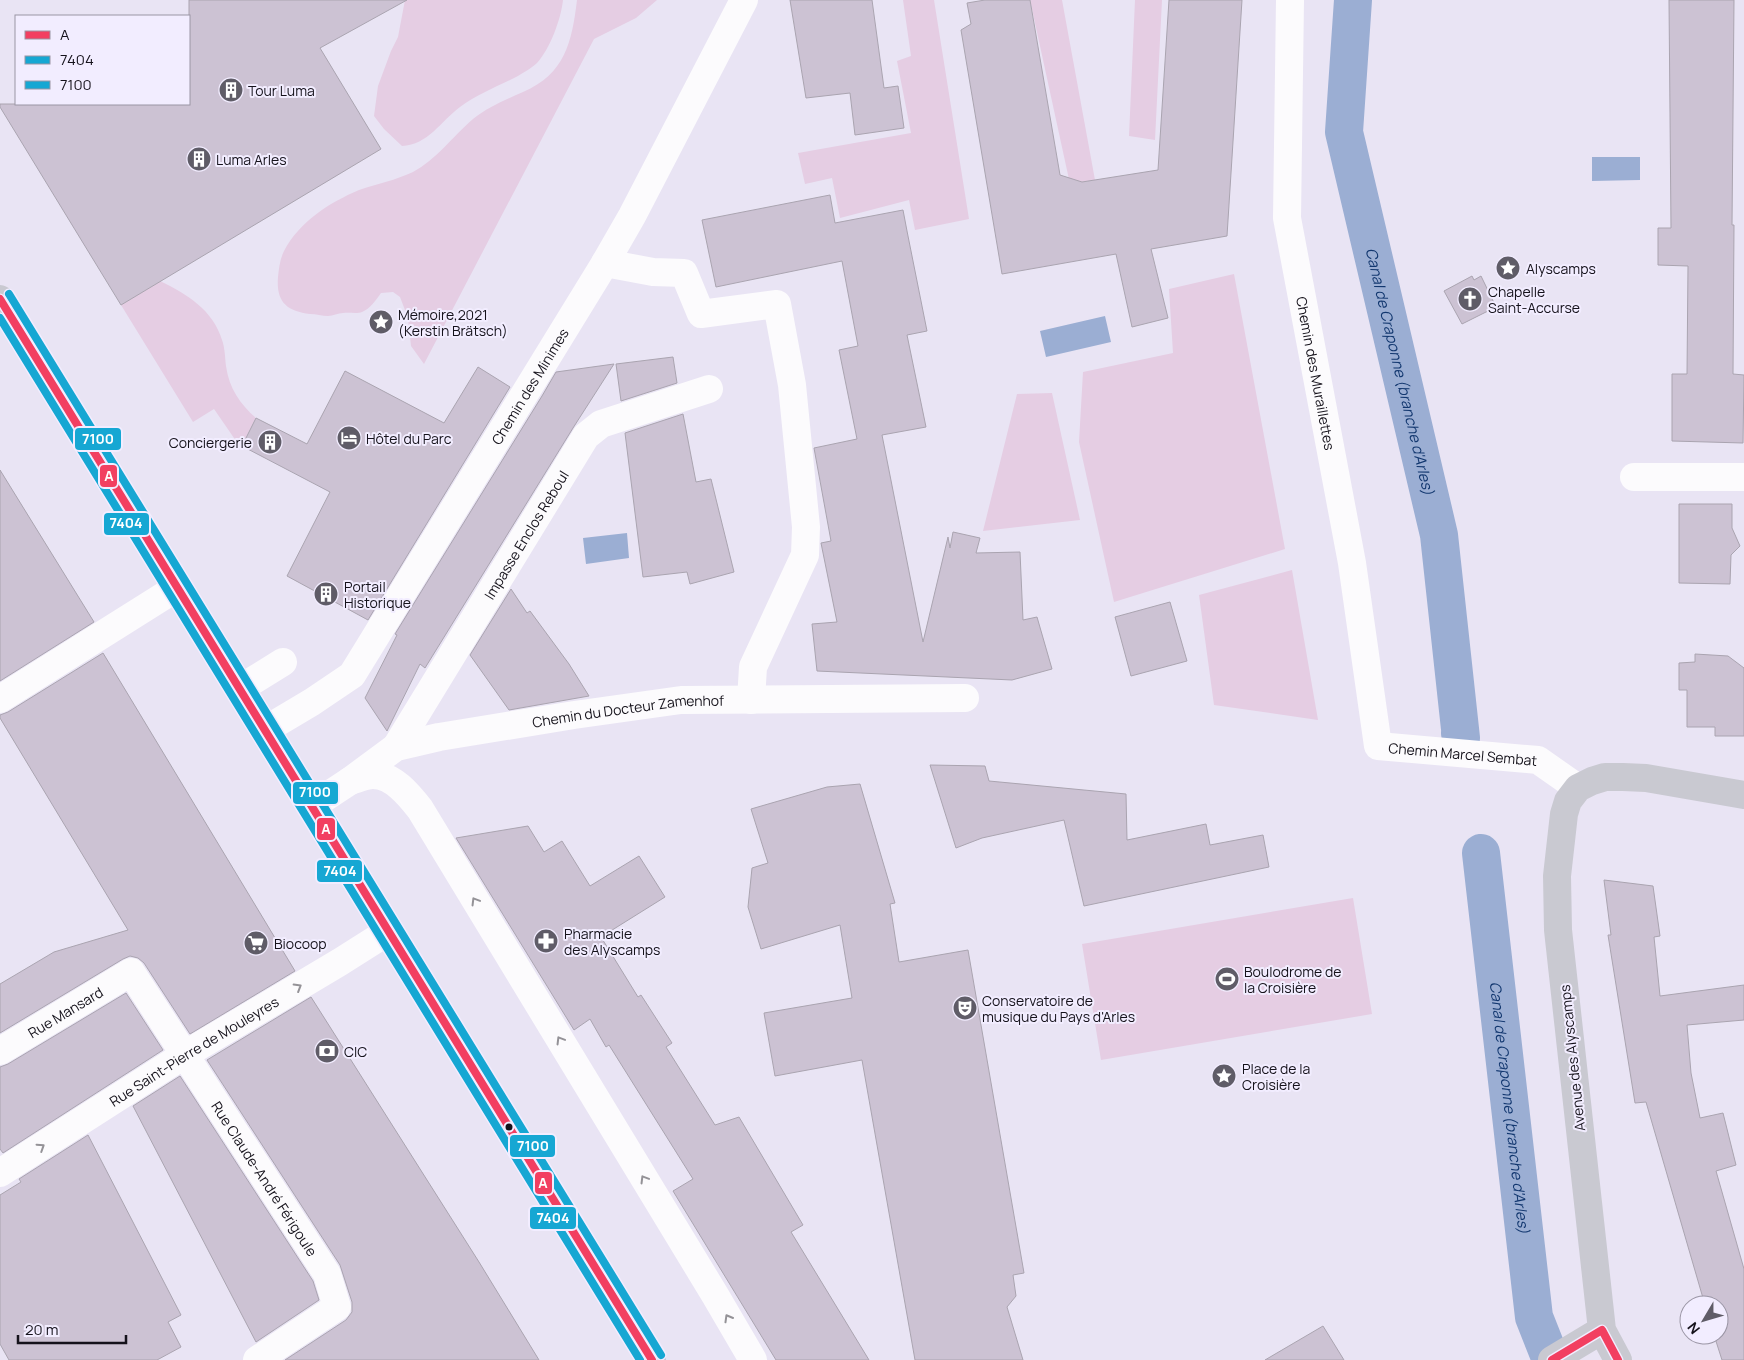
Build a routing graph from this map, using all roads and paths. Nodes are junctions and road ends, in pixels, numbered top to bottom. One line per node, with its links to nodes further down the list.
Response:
1 (744, 0): 3 (street, Chemin des Minimes)
2 (1290, 0): 15 (street, Chemin des Muraillettes)
3 (605, 264): 13 (street); 14 (street, Chemin des Minimes)
4 (0, 299): 8 (main road)
5 (709, 389): 16 (street, Impasse Enclos Reboul)
6 (1634, 477): 7 (street)
7 (1744, 477)
8 (178, 587): 10 (main road); 12 (street)
9 (283, 662): 10 (street)
10 (241, 688): 14 (main road)
11 (965, 698): 13 (street, Chemin du Docteur Zamenhof)
12 (0, 700)
13 (752, 700): 16 (street, Chemin du Docteur Zamenhof)
14 (265, 730): 20 (main road)
15 (1378, 746): 18 (street, Chemin Marcel Sembat)
16 (396, 747): 17 (street, Chemin du Docteur Zamenhof)
17 (350, 781): 20 (street, Chemin du Docteur Zamenhof); 30 (street, one-way to 17)
18 (1578, 788): 19 (main road); 26 (main road, Avenue des Alyscamps)
19 (1744, 795)
20 (312, 806): 21 (main road)
21 (389, 931): 24 (street, Rue Saint-Pierre de Mouleyres, one-way to 21); 29 (main road)
22 (131, 972): 23 (street, Rue Mansard); 24 (street, Rue Claude-André Férigoule)
23 (0, 1050)
24 (184, 1055): 25 (street, Rue Saint-Pierre de Mouleyres, one-way to 24); 28 (street, Rue Claude-André Férigoule)
25 (0, 1173)
26 (1602, 1330): 27 (main road); 31 (main road, Avenue des Alyscamps)
27 (1561, 1355)
28 (257, 1360)
29 (652, 1360)
30 (753, 1360)
31 (1618, 1360)

